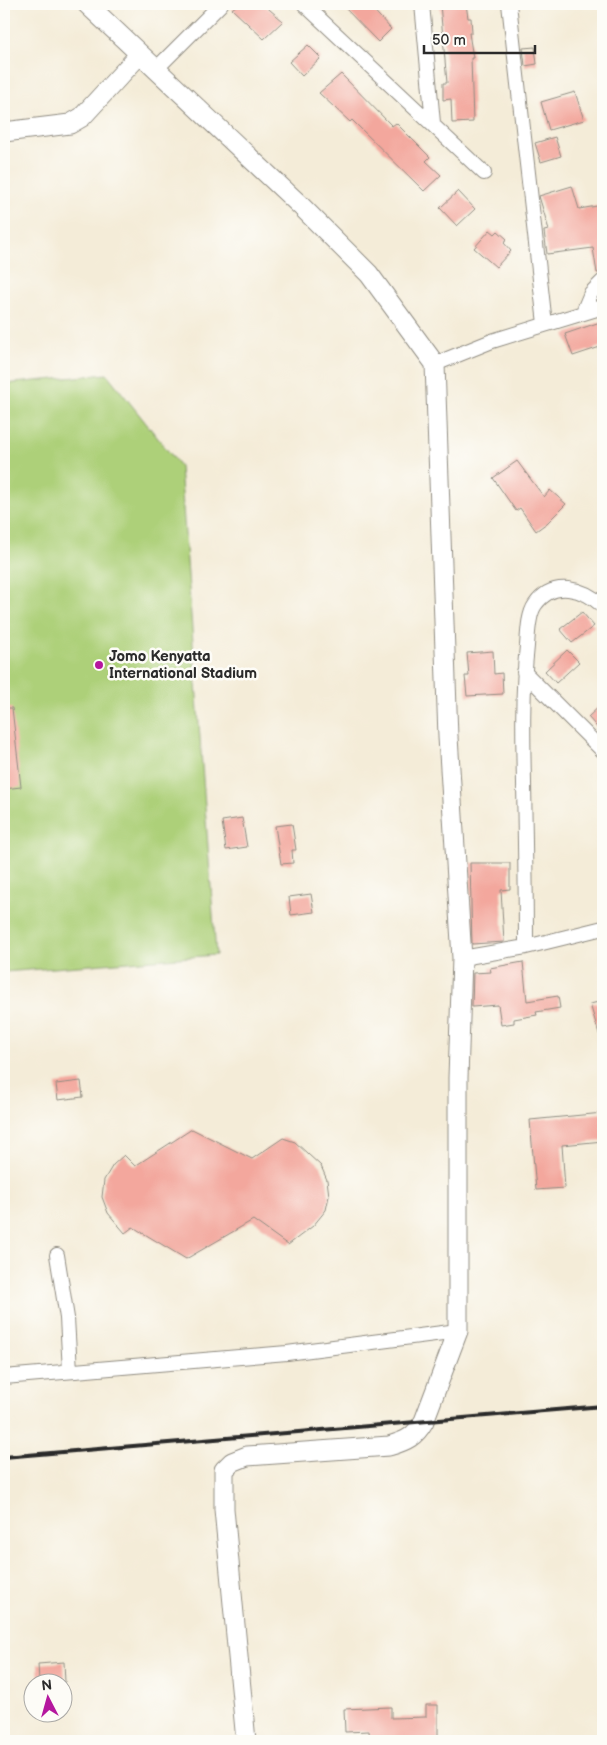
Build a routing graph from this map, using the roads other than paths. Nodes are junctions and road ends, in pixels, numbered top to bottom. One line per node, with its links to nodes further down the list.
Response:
1 (87, 4): 6 (street)
2 (221, 4): 7 (street)
3 (304, 4): 8 (street)
4 (422, 4): 8 (street)
5 (509, 4): 14 (street)
6 (139, 55): 7 (street); 9 (street)
7 (155, 70): 15 (street)
8 (433, 123): 10 (street)
9 (4, 132)
10 (484, 173)
11 (603, 281): 13 (street)
12 (603, 307): 13 (street)
13 (583, 312): 14 (street)
14 (544, 324): 15 (street)
15 (435, 364): 21 (street)
16 (603, 606): 17 (street)
17 (524, 672): 18 (street); 20 (street)
18 (603, 751)
19 (603, 928): 20 (street)
20 (526, 948): 21 (street)
21 (462, 958): 23 (street)
22 (57, 1255): 24 (street)
23 (458, 1331): 24 (street); 26 (street)
24 (70, 1371): 25 (street)
25 (4, 1377)
26 (246, 1741)

